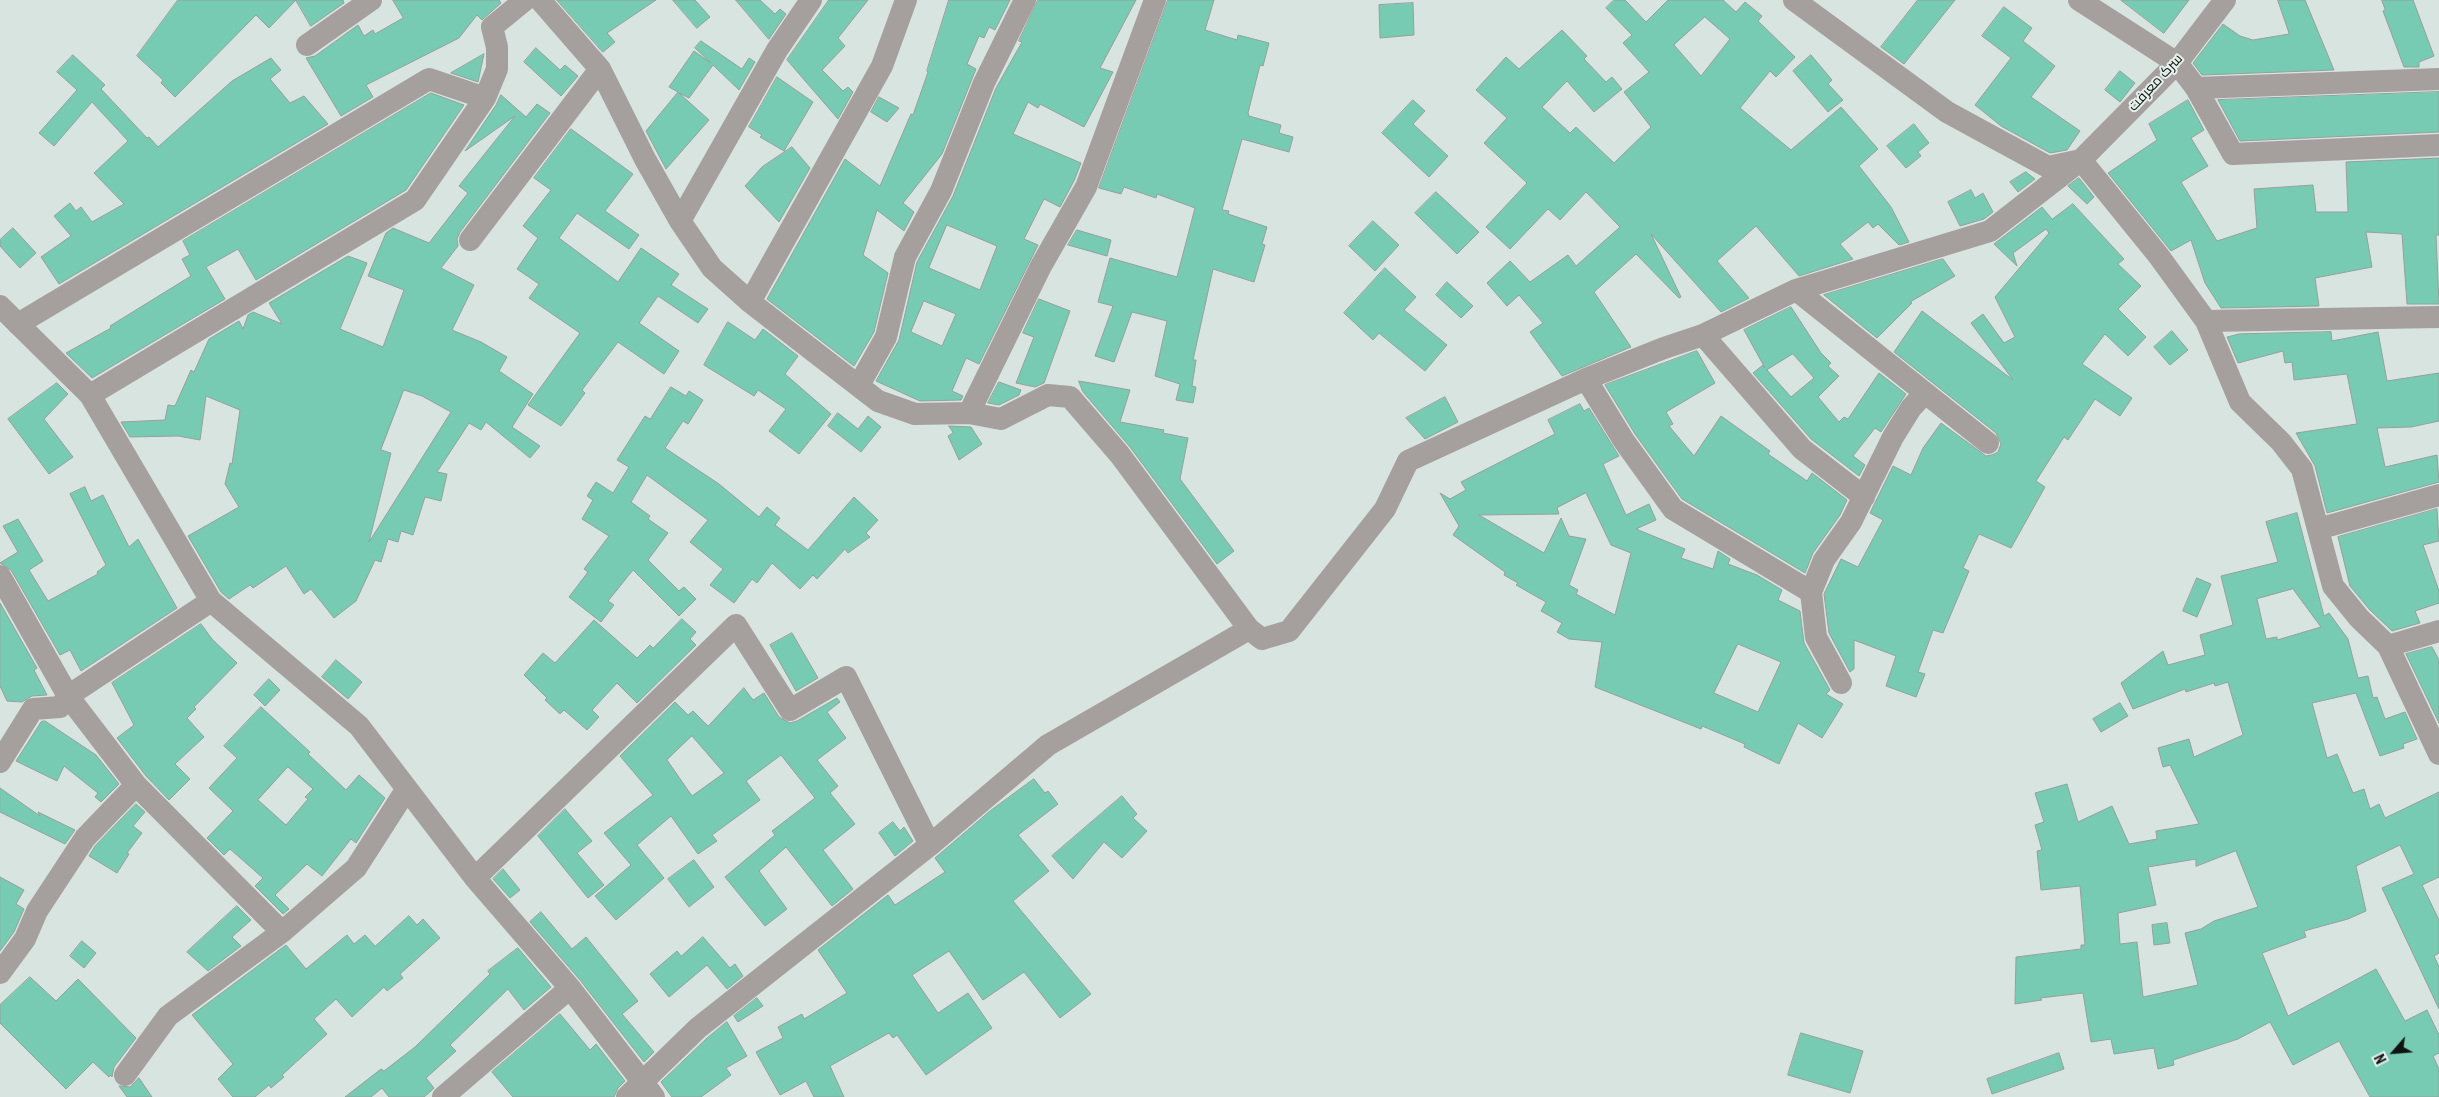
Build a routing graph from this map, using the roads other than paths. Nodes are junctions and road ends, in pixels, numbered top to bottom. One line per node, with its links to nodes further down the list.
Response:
1 (371, 0): 11 (street)
2 (525, 0): 16 (street)
3 (540, 0): 13 (street)
4 (812, 0): 19 (street)
5 (906, 0): 22 (street)
6 (1025, 0): 29 (street)
7 (1155, 0): 32 (street)
8 (1794, 0): 18 (street)
9 (2079, 0): 12 (street)
10 (2225, 0): 12 (street, سرک معرفت)
11 (307, 45)
12 (2177, 63): 15 (street); 18 (street, سرک معرفت)
13 (600, 69): 19 (street); 20 (street)
14 (2439, 79): 15 (street)
15 (2196, 88): 17 (street)
16 (485, 98): 26 (street); 31 (street)
17 (2439, 145)
18 (2082, 160): 21 (street, سرک معرفت); 25 (street)
19 (680, 222): 22 (street)
20 (470, 240)
21 (1796, 290): 27 (street, سرک معرفت); 30 (street)
22 (750, 302): 29 (street)
23 (0, 306): 26 (street)
24 (2439, 317): 25 (street)
25 (2206, 321): 36 (street)
26 (18, 324): 31 (street)
27 (1703, 335): 28 (street, سرک معرفت); 35 (street)
28 (1586, 379): 38 (street); 40 (street, سرک معرفت)
29 (860, 385): 32 (street)
30 (1925, 392): 33 (street); 35 (street)
31 (90, 395): 39 (street)
32 (969, 413): 40 (street)
33 (1988, 443)
34 (2439, 495): 36 (street)
35 (1864, 497): 38 (street)
36 (2318, 529): 42 (street)
37 (0, 576): 44 (street)
38 (1811, 592): 43 (street)
39 (211, 601): 44 (street); 48 (street)
40 (1249, 629): 49 (street)
41 (2439, 631): 42 (street)
42 (2388, 646): 45 (street)
43 (1841, 683)
44 (68, 696): 46 (street); 47 (street)
45 (2439, 754)
46 (0, 762)
47 (136, 785): 51 (street); 52 (street)
48 (406, 790): 50 (street); 51 (street)
49 (930, 845): 50 (street); 55 (street)
50 (475, 878): 53 (street)
51 (282, 932): 54 (street)
52 (0, 973)
53 (570, 988): 55 (street); 56 (street)
54 (125, 1074)
55 (641, 1092)
56 (443, 1097)

